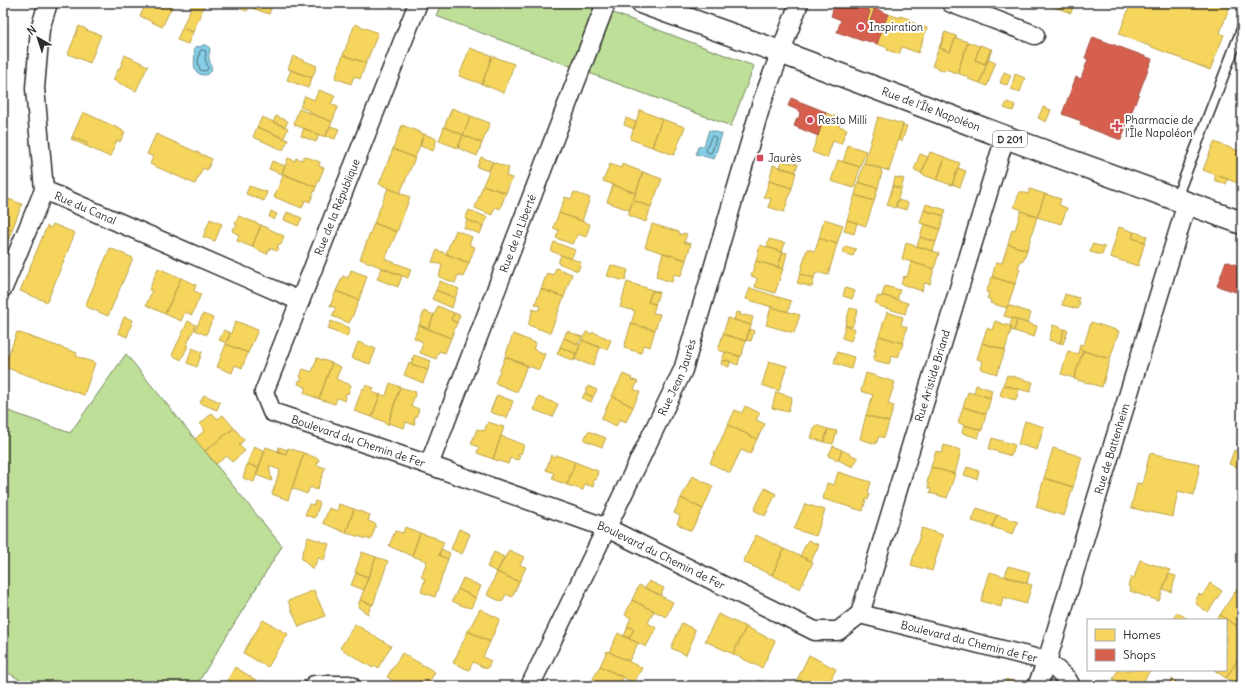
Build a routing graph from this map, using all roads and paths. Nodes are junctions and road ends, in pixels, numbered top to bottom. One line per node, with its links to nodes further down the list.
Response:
1 (48, 3): 11 (street, Rue du Canal)
2 (418, 3): 15 (street, Rue de la République)
3 (606, 3): 17 (street, Rue de la Liberté)
4 (644, 3): 9 (main road, Rue de l'Île Napoléon / D 201)
5 (799, 3): 9 (street, Rue Jean Jaurès)
6 (951, 3): 8 (street)
7 (1242, 28): 12 (lane)
8 (1035, 35)
9 (780, 52): 10 (main road, Rue de l'Île Napoléon / D 201); 18 (street, Rue Jean Jaurès)
10 (1005, 137): 12 (main road, Rue de l'Île Napoléon / D 201); 19 (street, Rue Aristide Briand)
11 (44, 190): 14 (street); 15 (street, Rue du Canal)
12 (1181, 201): 13 (main road, Rue de l'Île Napoléon / D 201); 20 (street, Rue de Battenheim)
13 (1242, 223)
14 (3, 288)
15 (300, 301): 16 (street, Rue de la République)
16 (272, 412): 17 (street, Boulevard du Chemin de Fer)
17 (430, 465): 18 (street, Boulevard du Chemin de Fer)
18 (607, 528): 19 (street, Boulevard du Chemin de Fer); 23 (street, Rue Jean Jaurès)
19 (860, 614): 20 (street, Boulevard du Chemin de Fer)
20 (1047, 661): 24 (street, Rue de Battenheim); 25 (street)
21 (314, 685): 22 (street)
22 (351, 686)
23 (530, 686)
24 (1037, 686)
25 (1071, 686)

